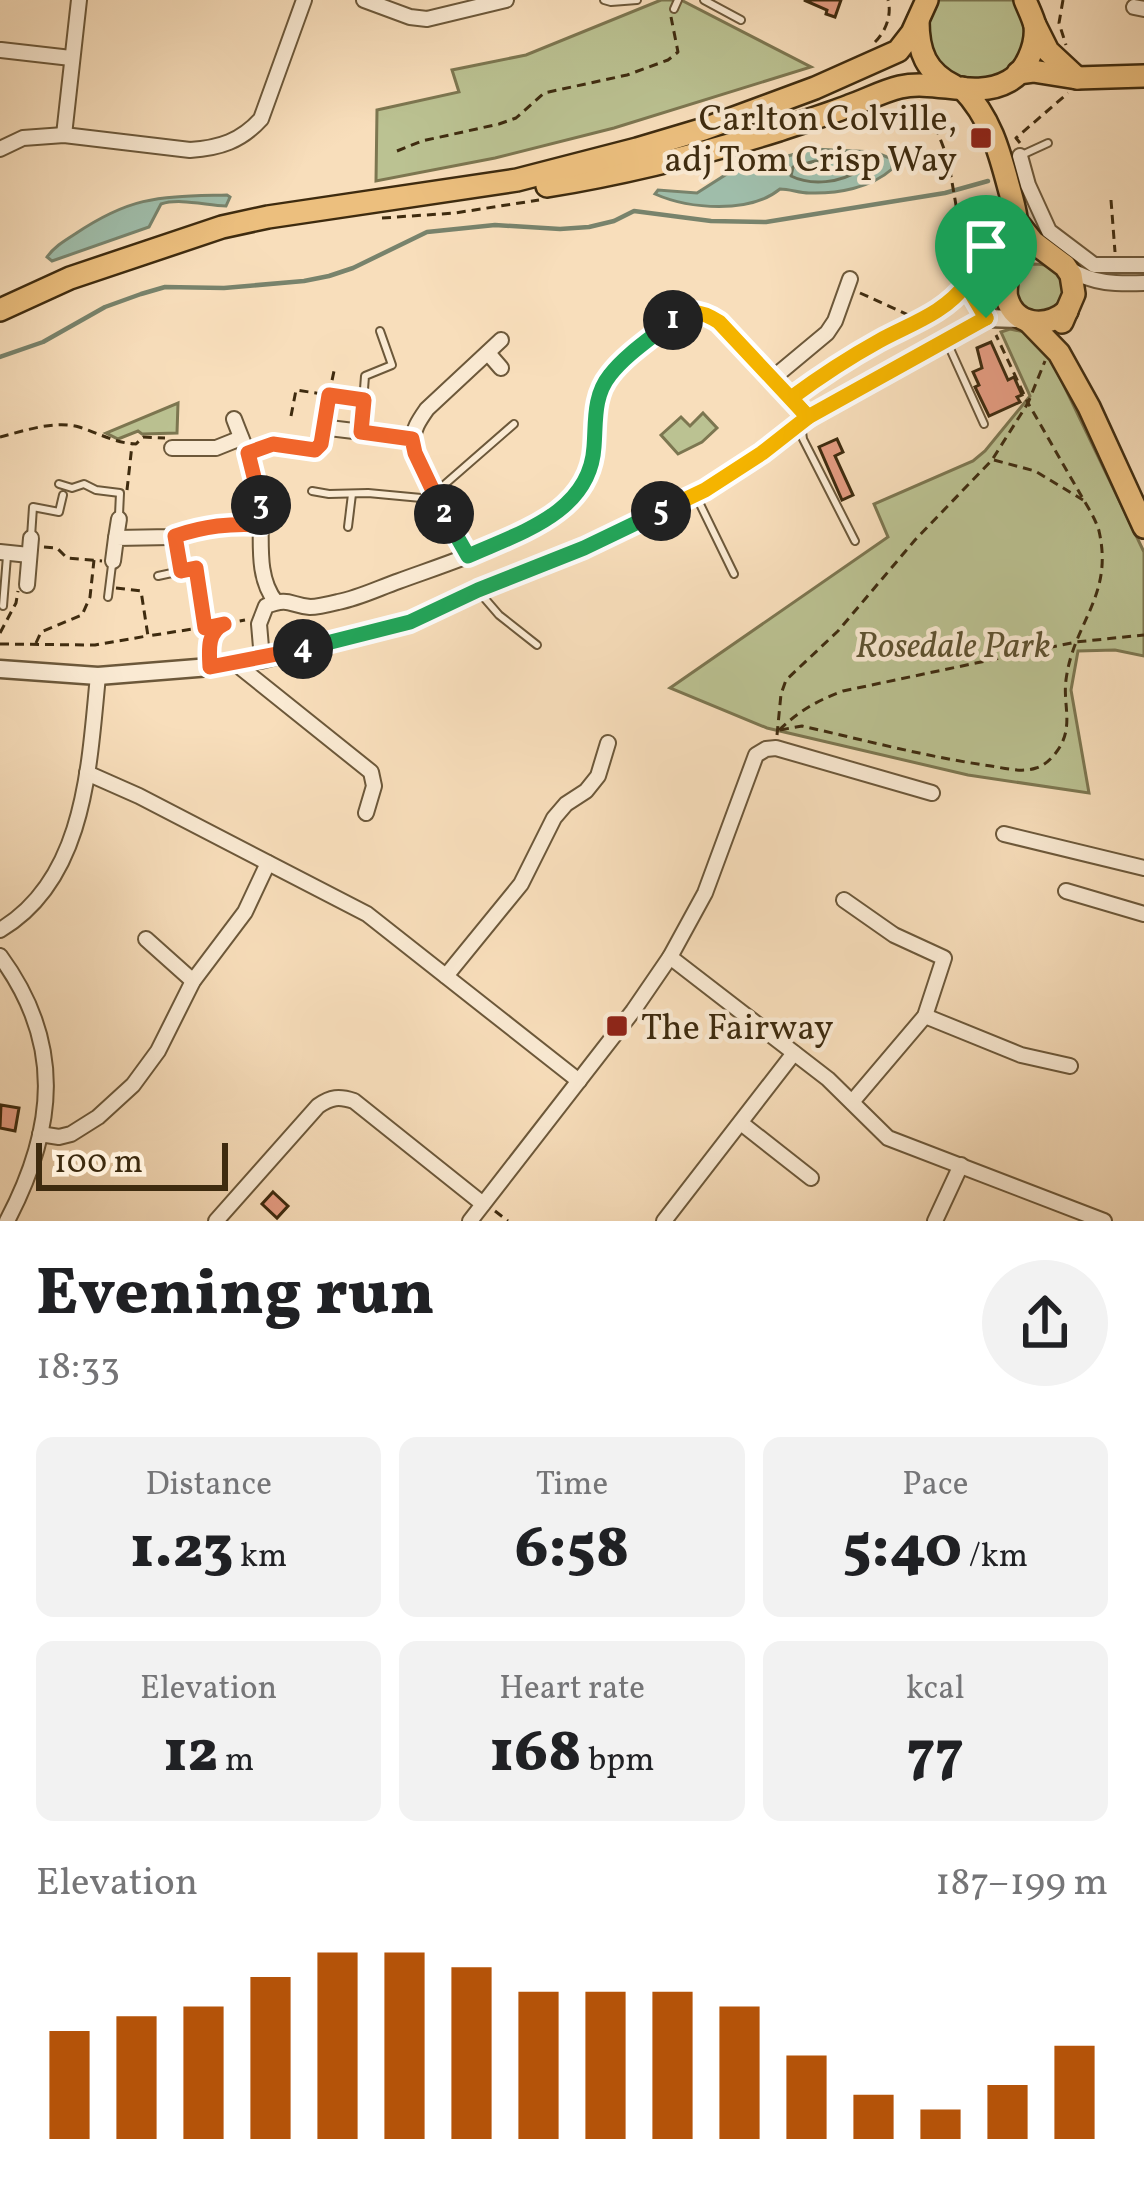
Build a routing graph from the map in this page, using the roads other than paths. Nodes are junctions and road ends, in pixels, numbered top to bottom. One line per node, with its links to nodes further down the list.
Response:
1 (79, 0): 13 (street)
2 (304, 0): 18 (street)
3 (364, 0): 8 (street)
4 (506, 0): 8 (street)
5 (604, 0): 6 (lane)
6 (637, 0)
7 (705, 0): 11 (lane)
8 (465, 5)
9 (922, 10): 17 (main road); 23 (main road)
10 (1033, 11): 14 (main road); 16 (main road)
11 (741, 20)
12 (1, 50): 13 (street)
13 (71, 58): 18 (street)
14 (1017, 75): 16 (main road); 17 (main road); 21 (main road)
15 (1144, 76): 16 (main road)
16 (1077, 78)
17 (958, 87): 21 (main road); 23 (main road)
18 (64, 135): 20 (street)
19 (1048, 143): 21 (lane)
20 (0, 149)
21 (1005, 149): 22 (main road); 25 (street)
22 (1018, 223): 24 (main road); 26 (main road)
23 (179, 242): 31 (main road)
24 (1058, 261): 26 (main road); 28 (street); 30 (main road)
25 (1144, 265)
26 (1009, 276): 32 (street); 33 (main road)
27 (1144, 283): 28 (street)
28 (1107, 284): 30 (street)
29 (851, 290): 40 (street)
30 (1069, 308): 33 (main road); 38 (main road)
31 (0, 310)
32 (986, 318): 33 (street); 35 (street)
33 (1025, 320): 38 (main road)
34 (380, 331): 45 (lane)
35 (946, 338): 42 (street); 44 (lane)
36 (501, 340): 37 (street)
37 (488, 353): 39 (street); 47 (street)
38 (1059, 353): 59 (main road)
39 (501, 368)
40 (772, 378): 42 (street); 65 (street)
41 (234, 419): 48 (street)
42 (804, 420): 55 (street); 62 (lane)
43 (514, 424): 54 (lane)
44 (984, 424)
45 (353, 426): 46 (street); 47 (street)
46 (328, 428)
47 (412, 439): 54 (street)
48 (245, 446): 49 (street); 57 (street)
49 (172, 448)
50 (58, 484): 56 (lane)
51 (312, 491): 53 (lane)
52 (63, 494): 63 (lane)
53 (352, 494): 54 (lane); 58 (lane)
54 (434, 495): 65 (street)
55 (696, 495): 69 (lane); 72 (street)
56 (118, 519): 61 (street)
57 (261, 525): 60 (street); 74 (street)
58 (348, 527)
59 (1144, 527)
60 (175, 536): 61 (street); 68 (lane)
61 (116, 538): 66 (street)
62 (855, 541)
63 (30, 546): 64 (street); 71 (street)
64 (4, 553): 75 (lane)
65 (468, 556): 74 (street)
66 (113, 561): 73 (lane)
67 (196, 568): 68 (lane)
68 (181, 571): 70 (lane)
69 (734, 574)
70 (158, 576)
71 (27, 586)
72 (478, 590): 76 (lane); 77 (street)
73 (109, 592)
74 (276, 602): 77 (street)
75 (3, 606)
76 (537, 645)
77 (262, 659): 78 (street)
78 (235, 664): 80 (street); 84 (street)
79 (0, 669): 80 (street)
80 (98, 676): 82 (street)
81 (608, 743): 95 (street)
82 (87, 773): 86 (street); 91 (street)
83 (921, 794): 94 (street)
84 (366, 813)
85 (1004, 834): 87 (street)
86 (268, 863): 95 (street); 96 (street)
87 (1144, 868)
88 (1077, 894): 90 (street)
89 (844, 900): 97 (street)
90 (1144, 914)
91 (0, 930)
92 (146, 939): 96 (street)
93 (0, 956): 103 (street)
94 (670, 957): 98 (street); 100 (street)
95 (446, 976): 100 (street)
96 (193, 981): 103 (street)
97 (925, 1016): 99 (street); 101 (street)
98 (794, 1053): 101 (street); 102 (street)
99 (1070, 1066)
100 (579, 1081): 106 (street)
101 (852, 1102): 104 (street)
102 (741, 1123): 105 (street); 110 (street)
103 (40, 1135): 107 (street)
104 (961, 1166): 111 (street); 112 (street)
105 (790, 1184)
106 (483, 1204): 108 (street); 109 (street)
107 (8, 1221)
108 (216, 1221)
109 (470, 1221)
110 (664, 1221)
111 (935, 1221)
112 (1104, 1221)

